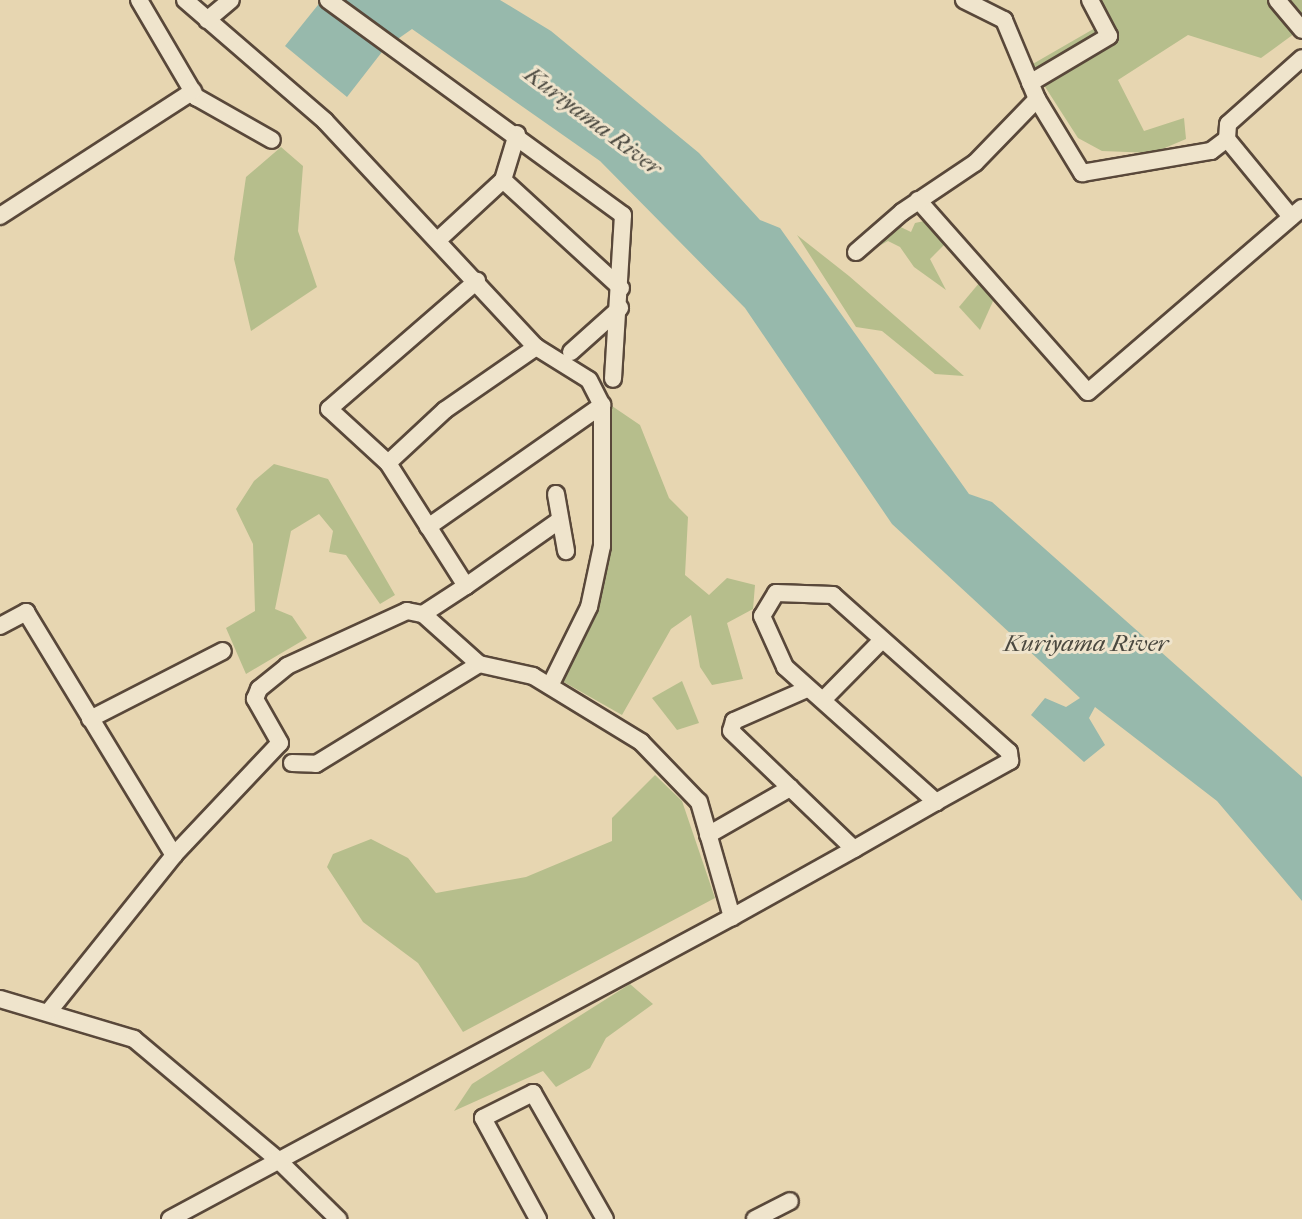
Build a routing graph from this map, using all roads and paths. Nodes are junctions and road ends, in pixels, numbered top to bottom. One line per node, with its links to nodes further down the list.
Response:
1 (139, 0): 12 (street)
2 (185, 0): 8 (street)
3 (231, 0): 8 (street)
4 (328, 0): 14 (street)
5 (964, 0): 11 (street)
6 (1090, 0): 11 (street)
7 (1277, 0): 9 (street)
8 (207, 20): 21 (street)
9 (1302, 30)
10 (1302, 58): 15 (street)
11 (1030, 83): 13 (street)
12 (193, 91): 16 (street); 20 (street)
13 (1037, 99): 15 (street); 18 (street)
14 (517, 134): 17 (street); 24 (street)
15 (1227, 139): 19 (street)
16 (272, 140)
17 (503, 180): 21 (street); 24 (street)
18 (918, 200): 19 (street); 22 (street)
19 (1297, 213)
20 (0, 216)
21 (438, 240): 23 (street)
22 (856, 252)
23 (477, 281): 26 (street); 30 (street)
24 (621, 288): 25 (street)
25 (620, 308): 27 (street); 28 (street)
26 (536, 347): 29 (street); 30 (street)
27 (571, 352)
28 (613, 379)
29 (602, 405): 33 (street); 41 (street)
30 (388, 463): 33 (street)
31 (556, 494): 32 (street)
32 (560, 520): 34 (street); 35 (street)
33 (428, 527): 35 (street)
34 (566, 551)
35 (466, 586): 36 (street)
36 (423, 614): 40 (street); 50 (street)
37 (0, 626): 44 (street)
38 (881, 641): 42 (street); 43 (street); 47 (street)
39 (223, 651): 44 (street)
40 (479, 664): 41 (street); 45 (street)
41 (550, 686): 48 (street)
42 (807, 689): 43 (street); 46 (street)
43 (823, 700): 47 (street)
44 (90, 719): 50 (street)
45 (292, 763)
46 (790, 788): 48 (street); 49 (street)
47 (936, 802): 49 (street)
48 (708, 835): 51 (street)
49 (854, 849): 51 (street)
50 (174, 855): 53 (street)
51 (732, 917): 54 (street)
52 (0, 1000): 53 (street)
53 (50, 1010): 54 (street)
54 (277, 1159): 56 (street); 57 (street)
55 (790, 1201): 60 (street)
56 (170, 1219)
57 (338, 1219)
58 (538, 1219): 59 (street)
59 (605, 1219)
60 (755, 1219)

